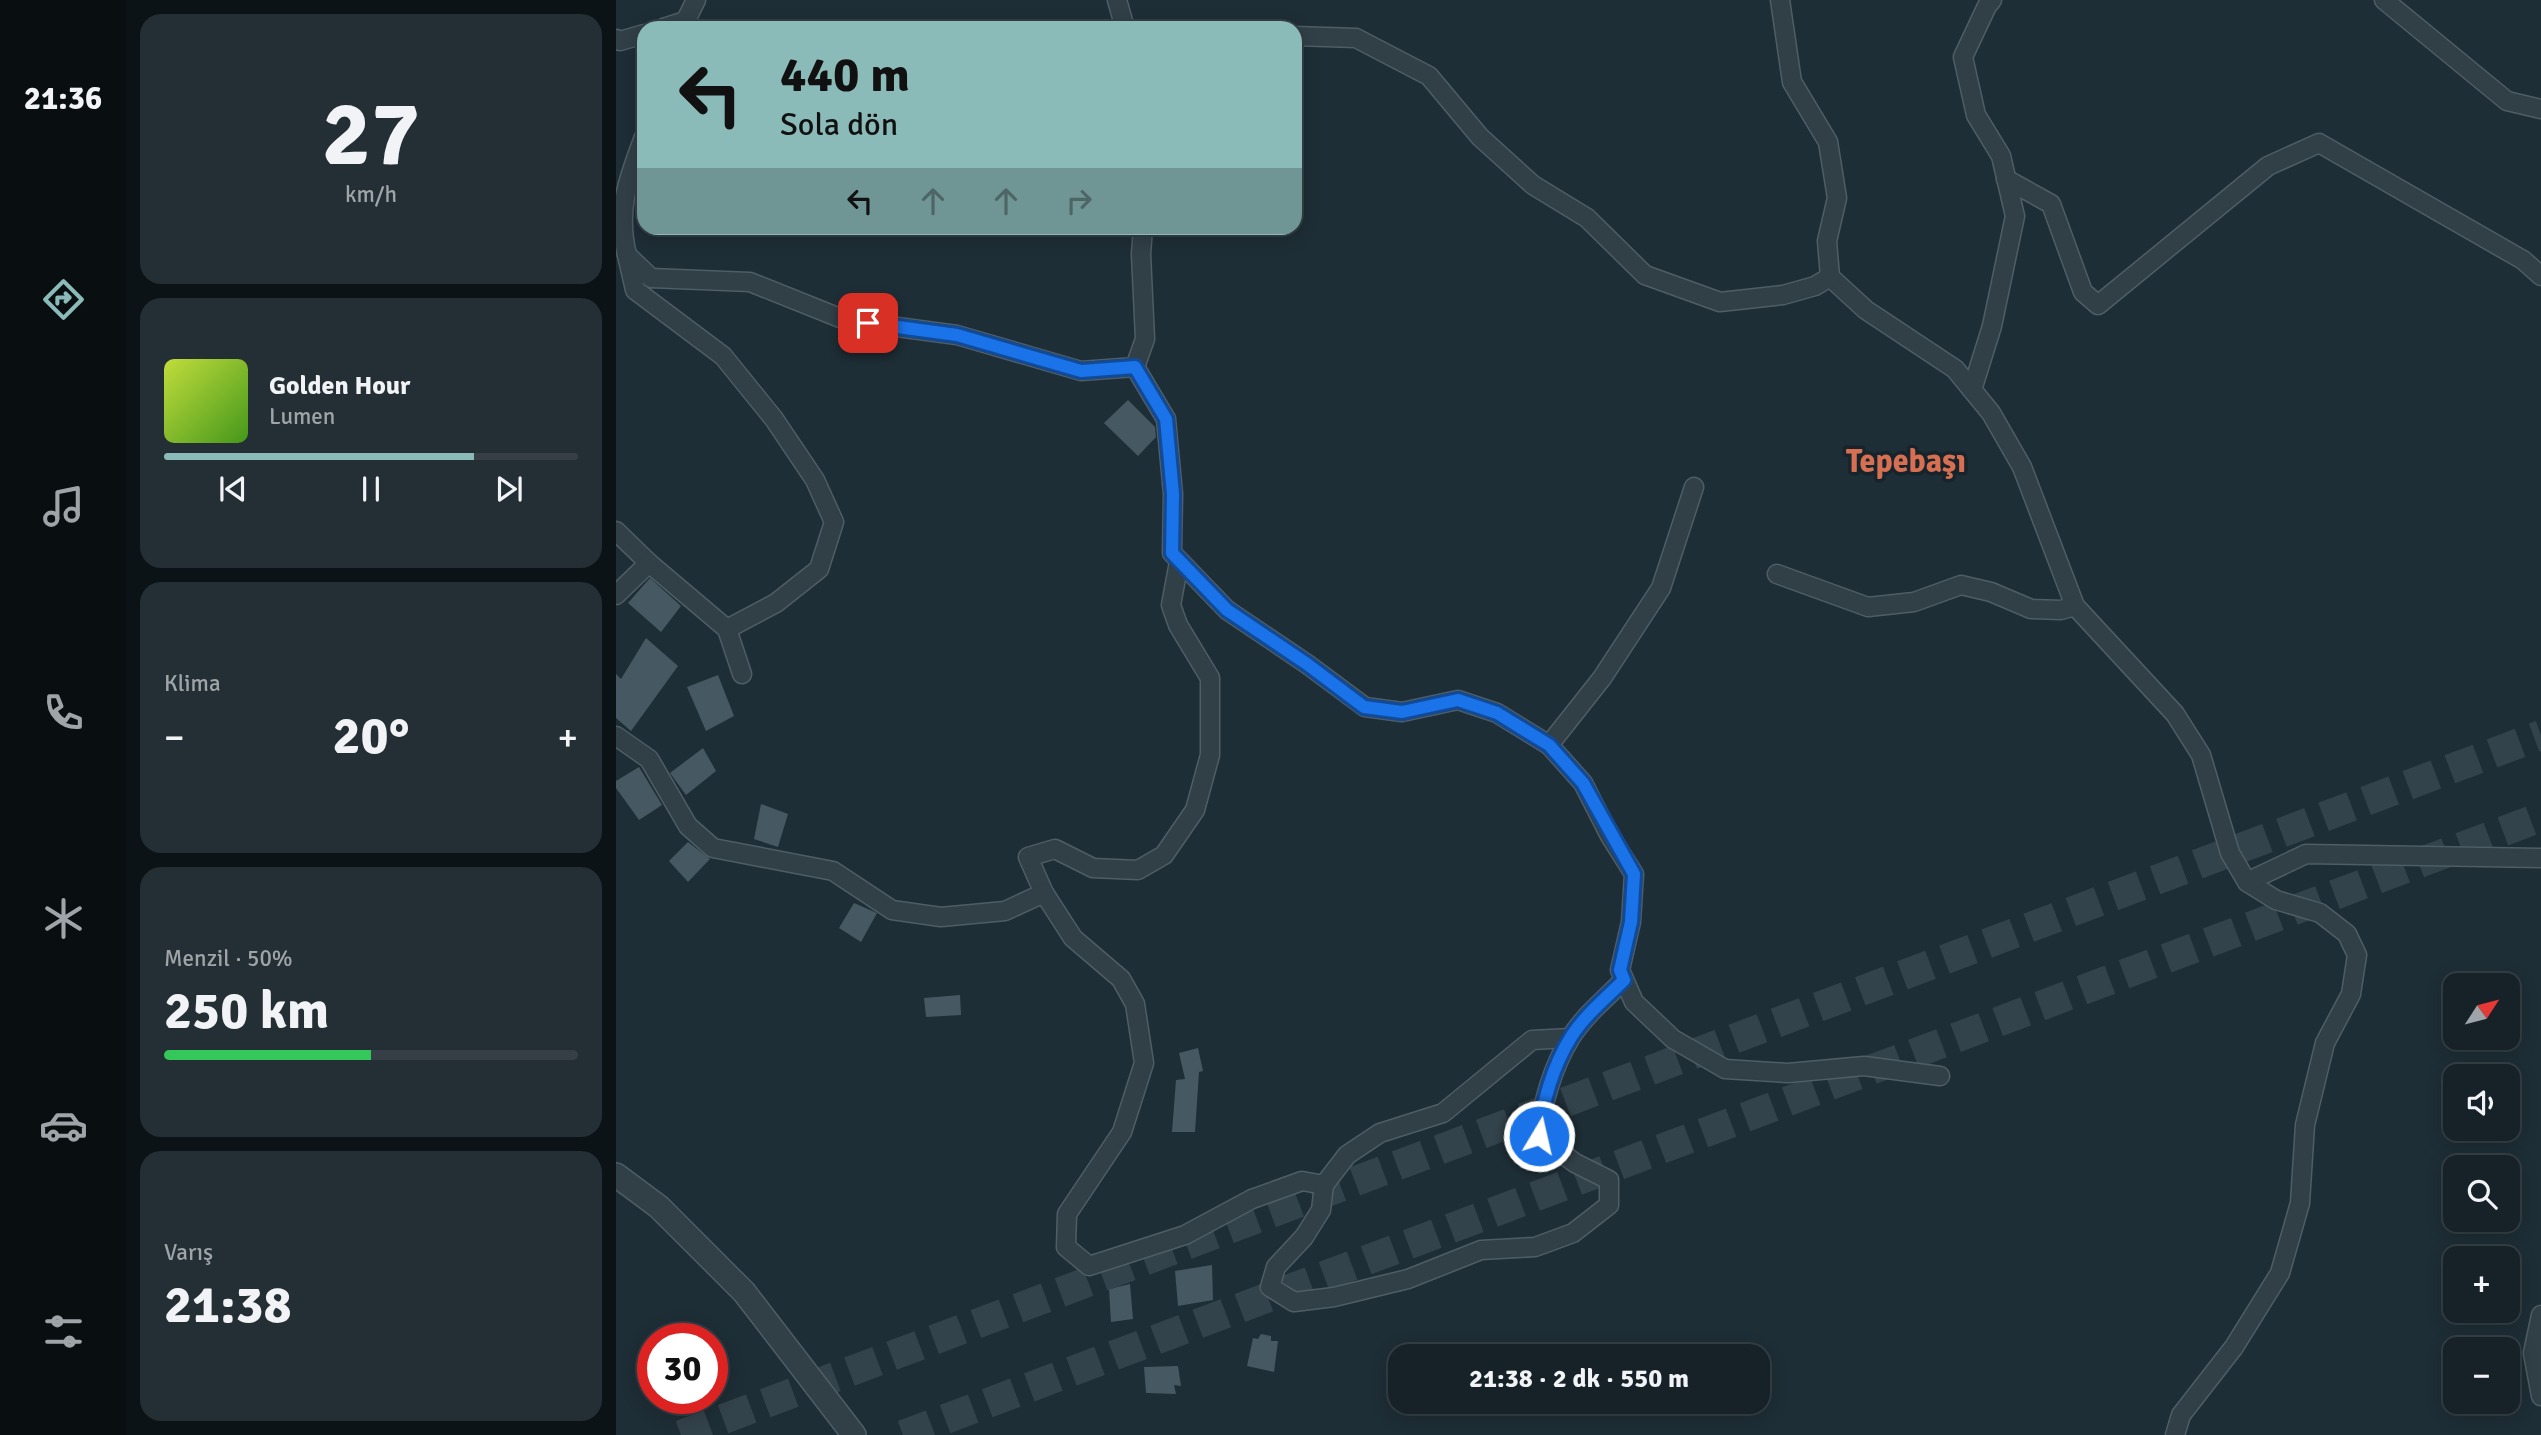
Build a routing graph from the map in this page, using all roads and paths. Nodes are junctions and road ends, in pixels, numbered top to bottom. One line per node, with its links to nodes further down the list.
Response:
1 (696, 0): 6 (street)
2 (1117, 0): 7 (street)
3 (1780, 0): 17 (street)
4 (1992, 0): 13 (street)
5 (2384, 0): 11 (street)
6 (685, 21)
7 (1123, 21)
8 (637, 36): 10 (street)
9 (1302, 36): 17 (street)
10 (616, 39)
11 (2541, 109)
12 (637, 155): 15 (street)
13 (2006, 179): 16 (street); 19 (street)
14 (1142, 235): 18 (street)
15 (627, 255): 18 (street); 27 (street)
16 (2541, 275)
17 (1830, 277): 19 (street)
18 (1135, 367): 22 (street)
19 (1972, 390): 26 (street)
20 (1694, 487): 30 (street)
21 (616, 530): 23 (street)
22 (1178, 562): 30 (street); 33 (street)
23 (649, 563): 25 (street); 27 (street)
24 (1777, 574): 26 (street)
25 (616, 595)
26 (2075, 606): 32 (street)
27 (727, 629): 28 (street)
28 (743, 674)
29 (616, 736): 33 (street)
30 (1549, 745): 34 (street)
31 (2541, 858): 32 (street)
32 (2247, 882): 42 (street)
33 (1044, 893): 38 (street)
34 (1624, 980): 35 (street); 36 (street)
35 (1570, 1038): 38 (street); 38 (street)
36 (1941, 1076)
37 (616, 1175): 41 (street)
38 (1324, 1185)
39 (2541, 1315): 40 (street)
40 (2541, 1396)
41 (854, 1435)
42 (2175, 1435)

